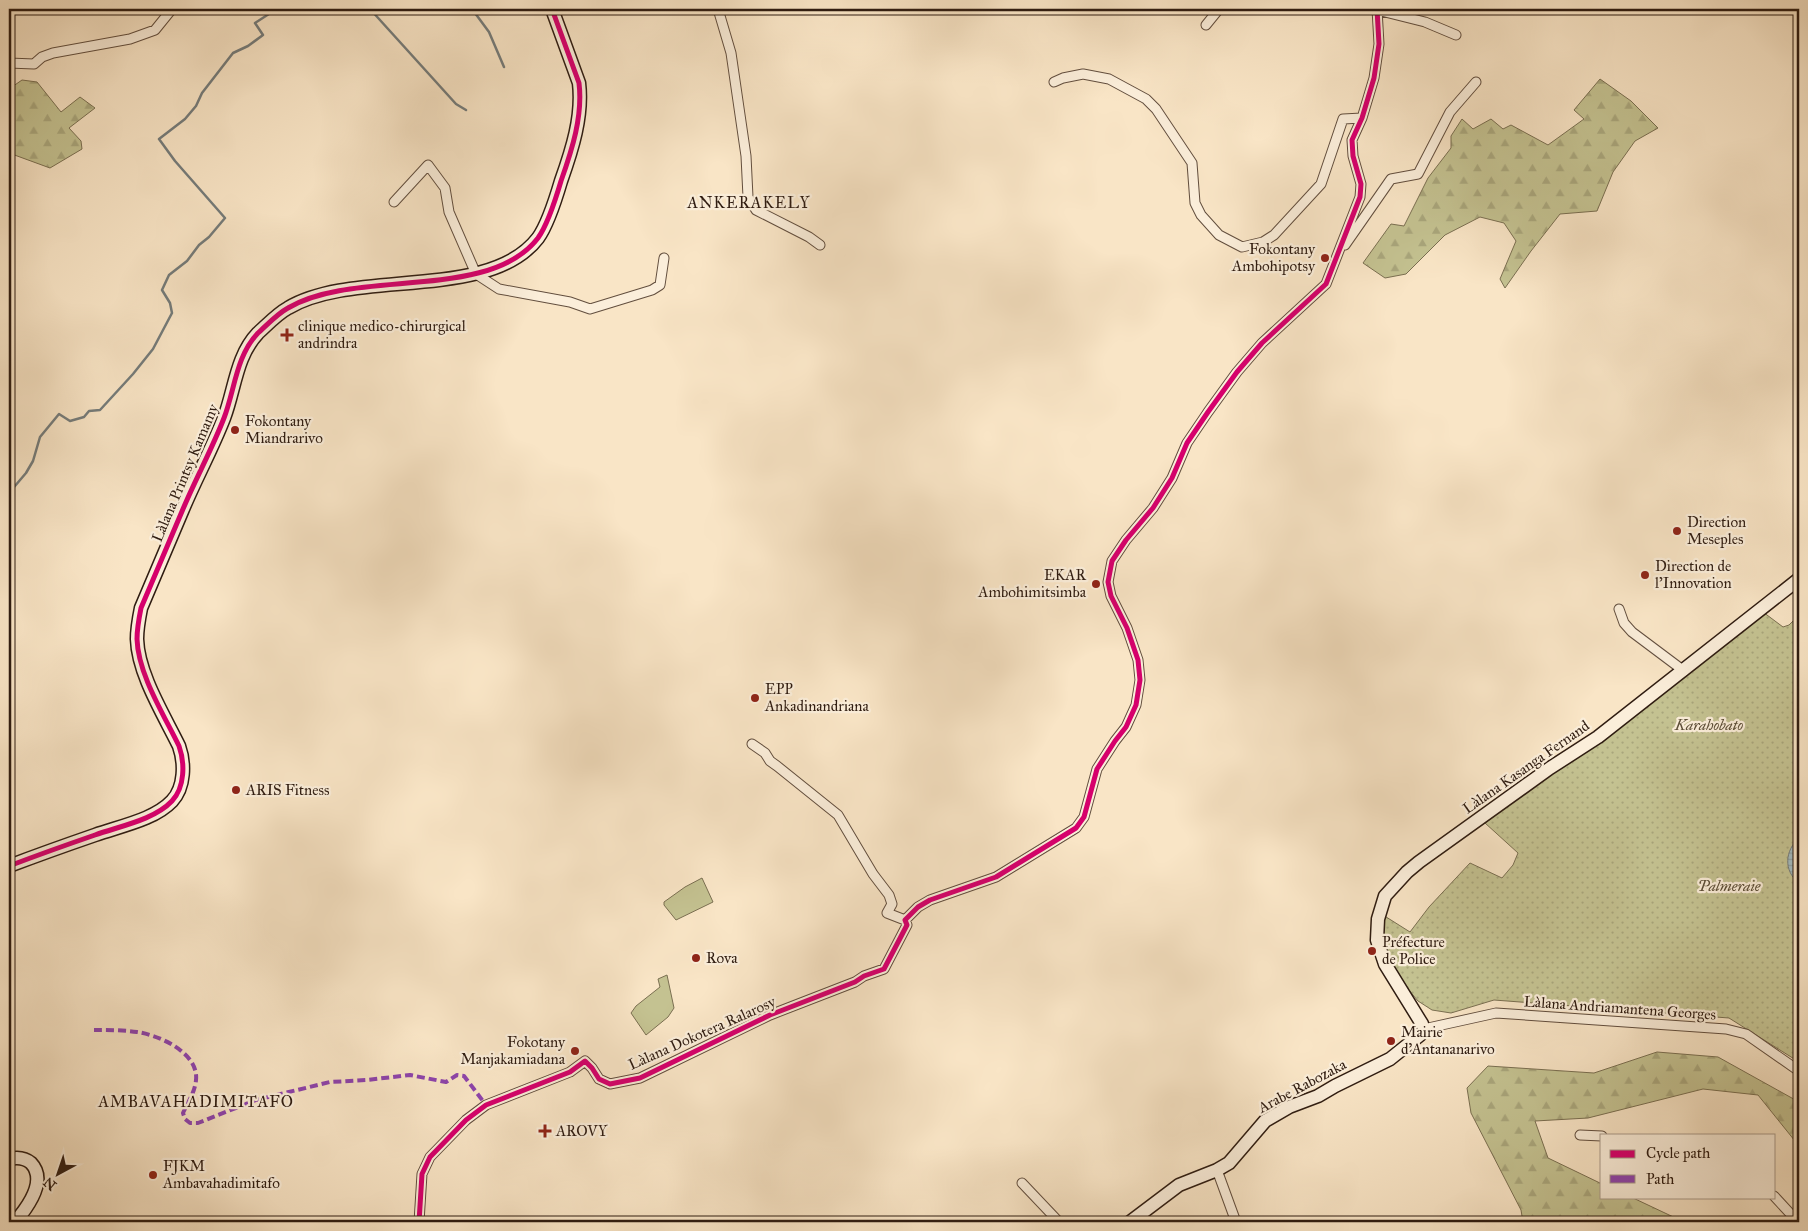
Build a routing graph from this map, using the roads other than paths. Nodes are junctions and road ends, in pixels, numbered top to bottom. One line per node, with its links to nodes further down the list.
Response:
1 (172, 9): 8 (street)
2 (552, 9): 16 (street, Làlana Printsy Kamamy)
3 (718, 9): 13 (street)
4 (1219, 9): 6 (street)
5 (1377, 9): 7 (street); 11 (street)
6 (1206, 25)
7 (1456, 35)
8 (9, 62)
9 (1054, 82): 11 (street)
10 (1476, 82): 14 (street)
11 (1362, 118): 14 (street)
12 (394, 202): 16 (street)
13 (820, 245)
14 (1339, 253): 22 (street)
15 (664, 258): 16 (street)
16 (476, 274): 21 (street, Làlana Printsy Kamamy)
17 (1799, 580): 19 (street, Làlana Kasanga Fernand)
18 (1619, 610): 19 (street)
19 (1684, 671): 23 (street, Làlana Kasanga Fernand)
20 (752, 744): 22 (street)
21 (9, 866)
22 (905, 920): 32 (street, Làlana Dokotera Ralarosy)
23 (1423, 1029): 24 (street, Làlana Andriamantena Georges); 28 (street, Arabe Rabozaka)
24 (1799, 1071)
25 (1580, 1135): 26 (street)
26 (1600, 1136)
27 (9, 1159): 31 (street)
28 (1217, 1170): 34 (street, Arabe Rabozaka); 35 (street)
29 (1022, 1183): 33 (street)
30 (1776, 1198): 36 (street)
31 (15, 1222)
32 (419, 1222)
33 (1059, 1222)
34 (1130, 1222)
35 (1236, 1222)
36 (1798, 1222)

